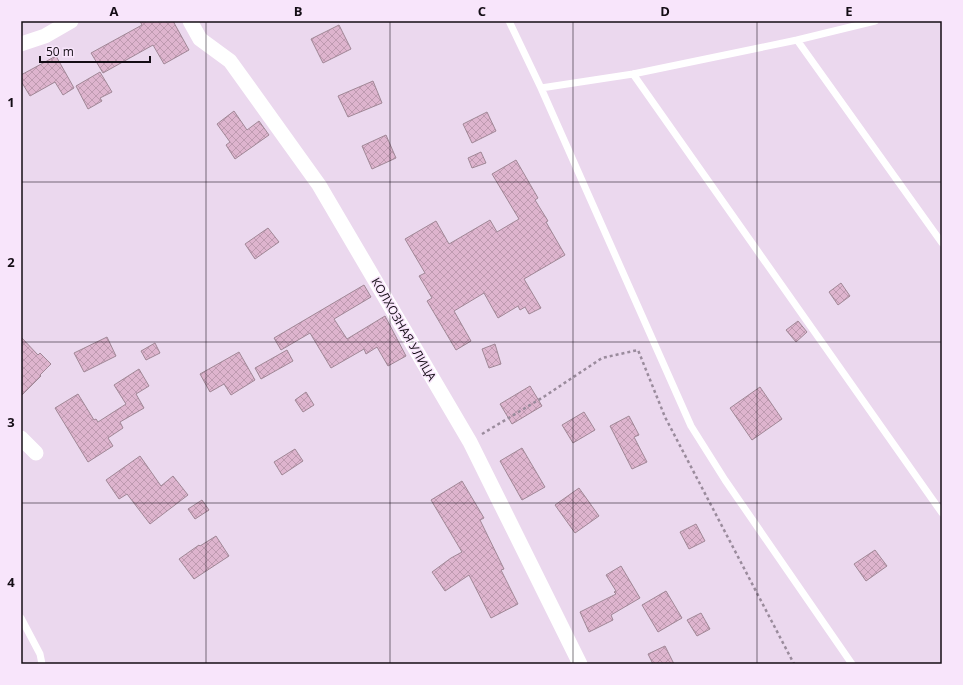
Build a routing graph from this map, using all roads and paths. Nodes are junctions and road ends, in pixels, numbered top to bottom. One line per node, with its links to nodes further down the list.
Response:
1 (71, 21): 6 (street)
2 (190, 21): 11 (street, КОЛХОЗНАЯ УЛИЦА)
3 (509, 21): 8 (lane)
4 (875, 21): 5 (lane)
5 (797, 40): 7 (lane); 9 (lane)
6 (21, 44)
7 (632, 74): 8 (lane); 13 (lane)
8 (542, 88): 20 (lane)
9 (942, 243)
10 (21, 438): 12 (street)
11 (470, 442): 15 (path); 17 (street, КОЛХОЗНАЯ УЛИЦА)
12 (36, 454)
13 (942, 513)
14 (21, 618): 16 (lane)
15 (792, 659): 18 (path); 19 (path)
16 (42, 664)
17 (580, 664)
18 (789, 664)
19 (794, 664)
20 (852, 664)

